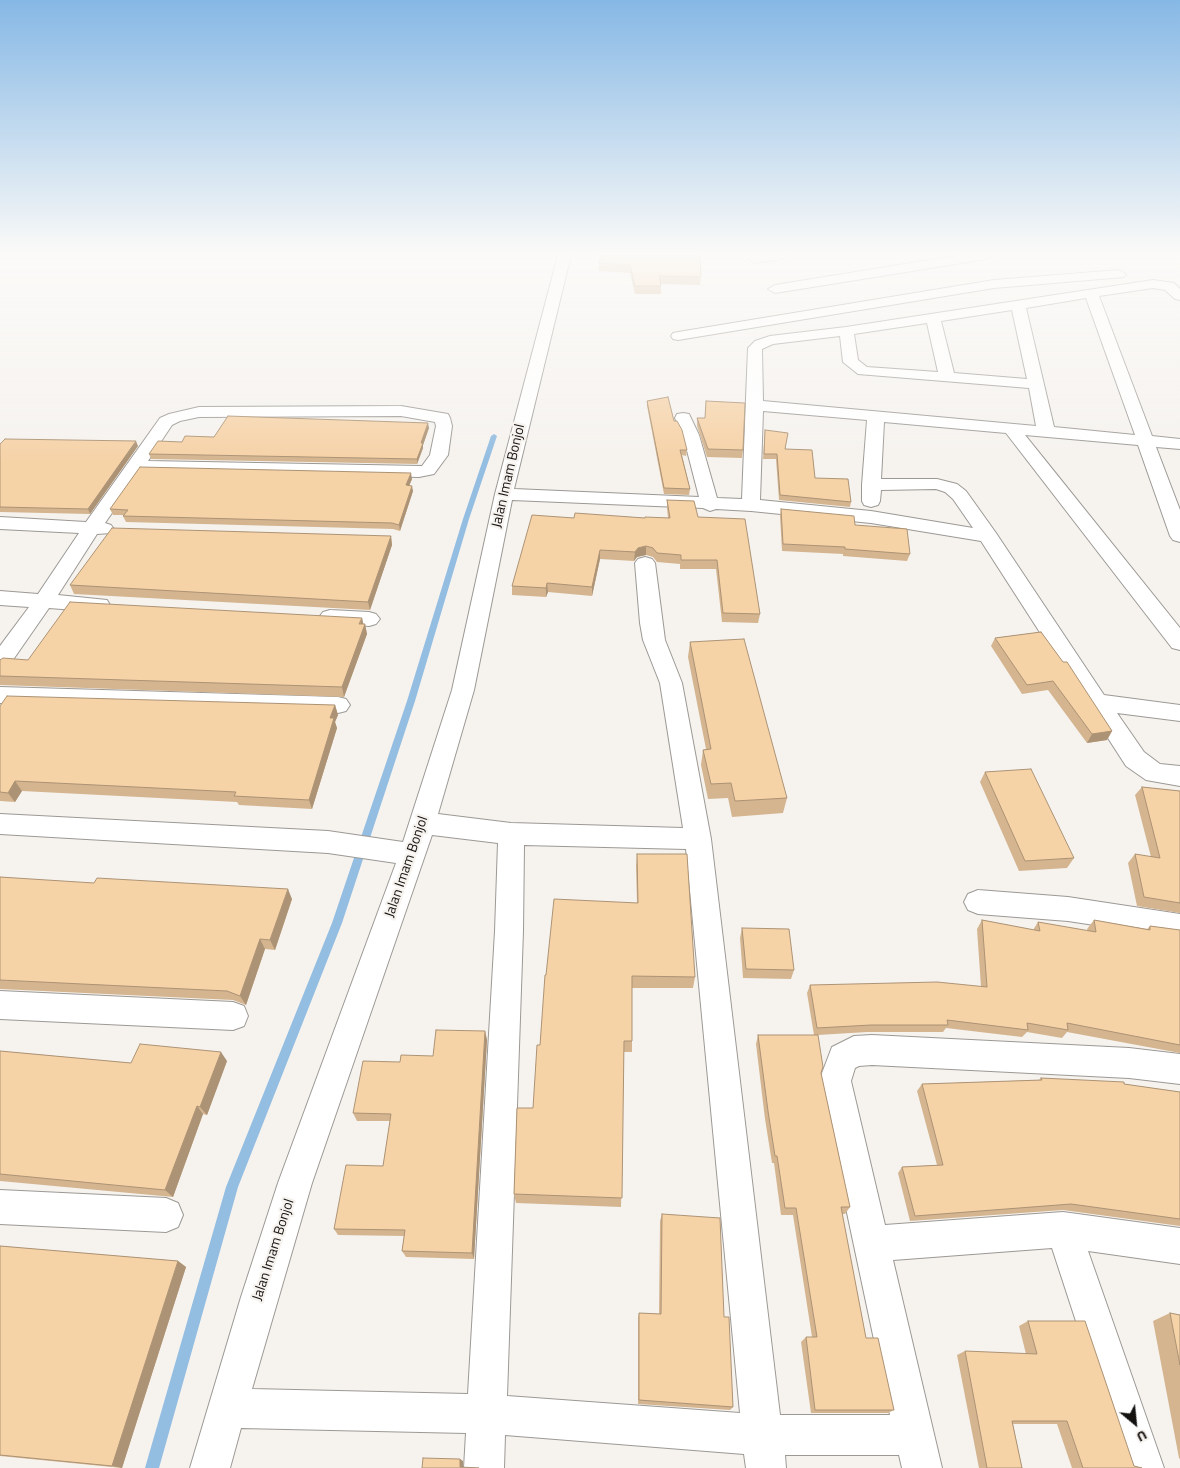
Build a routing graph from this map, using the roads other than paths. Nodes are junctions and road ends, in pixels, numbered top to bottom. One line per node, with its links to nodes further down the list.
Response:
1 (548, 324): 20 (street, Jalan Imam Bonjol)
2 (754, 324): 8 (street)
3 (900, 324): 7 (street)
4 (934, 324): 9 (street)
5 (1022, 324): 10 (street)
6 (1102, 324): 16 (street)
7 (846, 331): 9 (street); 11 (street)
8 (678, 336)
9 (947, 377): 10 (street)
10 (1036, 384): 15 (street)
11 (756, 405): 12 (street); 22 (street)
12 (876, 416): 14 (street); 19 (street)
13 (684, 418): 21 (street)
14 (1010, 427): 15 (street); 35 (street)
15 (1046, 431): 16 (street)
16 (1144, 441): 17 (street); 27 (street)
17 (1180, 444)
18 (136, 466): 18 (street); 25 (street)
19 (871, 485): 23 (street); 28 (street)
20 (504, 494): 21 (street); 42 (street, Jalan Imam Bonjol)
21 (710, 505): 22 (street)
22 (750, 505): 23 (street)
23 (871, 517): 28 (street)
24 (0, 523): 25 (street)
25 (92, 528): 26 (street); 31 (street)
26 (122, 529)
27 (1180, 536)
28 (989, 537): 38 (street)
29 (645, 563): 45 (street)
30 (0, 598): 31 (street)
31 (43, 602): 32 (street); 36 (street)
32 (122, 606)
33 (310, 616): 34 (street)
34 (368, 619)
35 (1180, 643)
36 (0, 662)
37 (0, 695): 39 (street)
38 (1098, 702): 40 (street); 41 (street)
39 (338, 705)
40 (1180, 713)
41 (1180, 776)
42 (423, 823): 44 (street); 46 (street, Jalan Imam Bonjol)
43 (0, 824): 46 (street)
44 (511, 834): 45 (street); 58 (street)
45 (698, 839): 60 (street)
46 (411, 854): 57 (street, Jalan Imam Bonjol)
47 (978, 902): 48 (street)
48 (1180, 926)
49 (0, 1005): 50 (street)
50 (233, 1016)
51 (1180, 1069): 55 (street)
52 (0, 1207): 53 (street)
53 (166, 1215)
54 (1062, 1230): 55 (street); 56 (street); 63 (street)
55 (872, 1244): 59 (street)
56 (1180, 1246)
57 (227, 1408): 58 (street); 61 (street, Jalan Imam Bonjol)
58 (486, 1414): 60 (street); 62 (street)
59 (918, 1451): 60 (street)
60 (764, 1452)
61 (210, 1468)
62 (484, 1468)
63 (1144, 1468)

